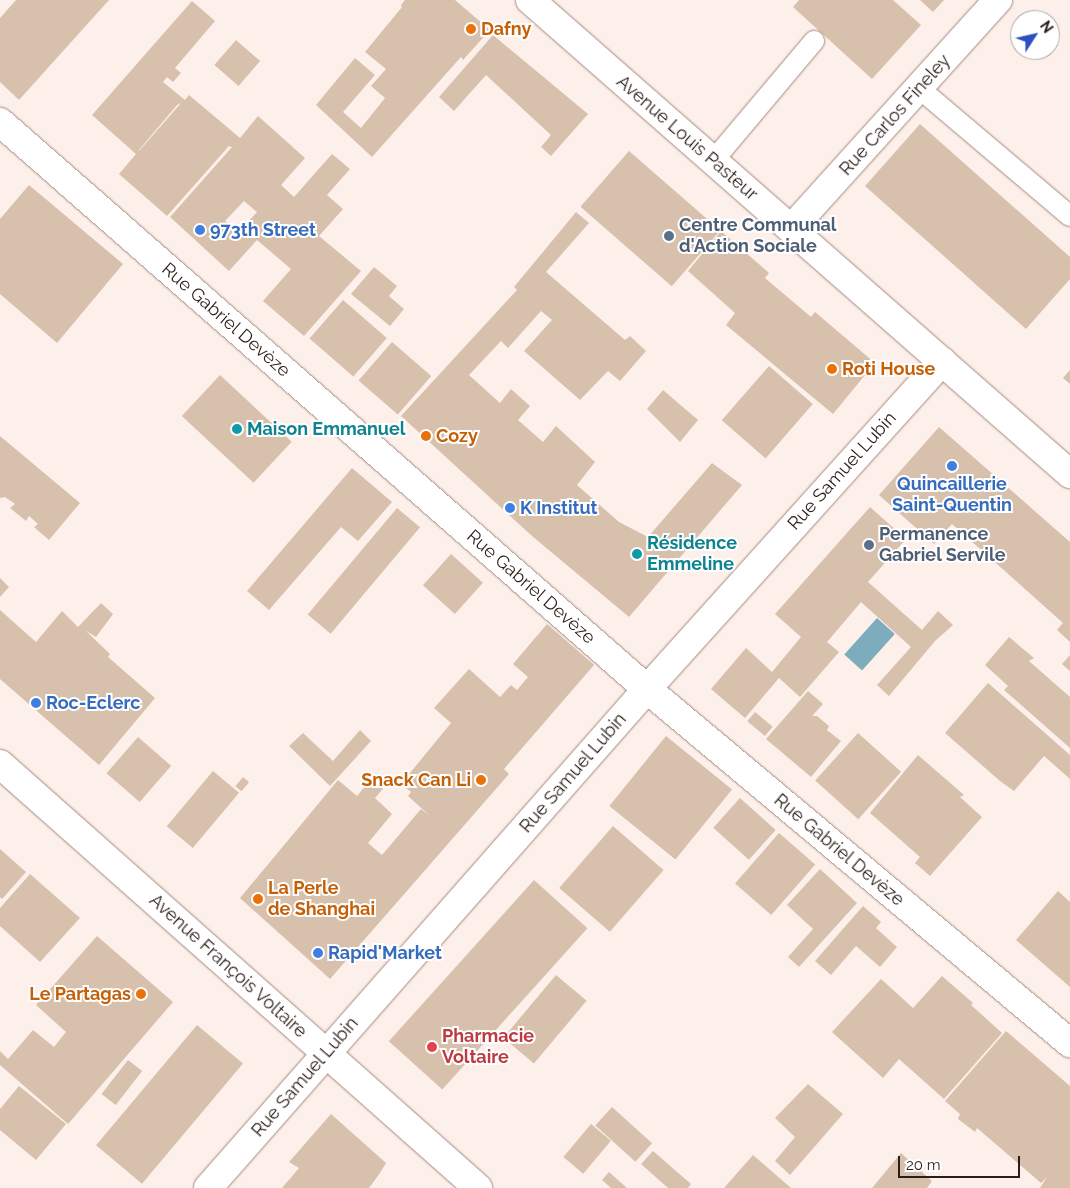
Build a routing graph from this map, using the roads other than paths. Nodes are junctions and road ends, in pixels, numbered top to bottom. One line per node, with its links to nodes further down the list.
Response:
1 (530, 0): 6 (street, Avenue Louis Pasteur)
2 (998, 0): 4 (street, Rue Carlos Fineley)
3 (814, 42): 6 (lane)
4 (920, 88): 7 (lane); 8 (street, Rue Carlos Fineley)
5 (0, 122): 11 (street, Rue Gabriel Devèze)
6 (713, 161): 8 (street, Avenue Louis Pasteur)
7 (1070, 216)
8 (791, 229): 9 (street, Avenue Louis Pasteur)
9 (942, 361): 10 (street, Avenue Louis Pasteur); 11 (street, Rue Samuel Lubin)
10 (1070, 474)
11 (647, 689): 13 (street, Rue Gabriel Devèze); 14 (street, Rue Samuel Lubin)
12 (0, 764): 14 (street, Avenue François Voltaire)
13 (1070, 1043)
14 (325, 1052): 15 (street, Rue Samuel Lubin); 16 (street, Avenue François Voltaire)
15 (208, 1188)
16 (478, 1188)

